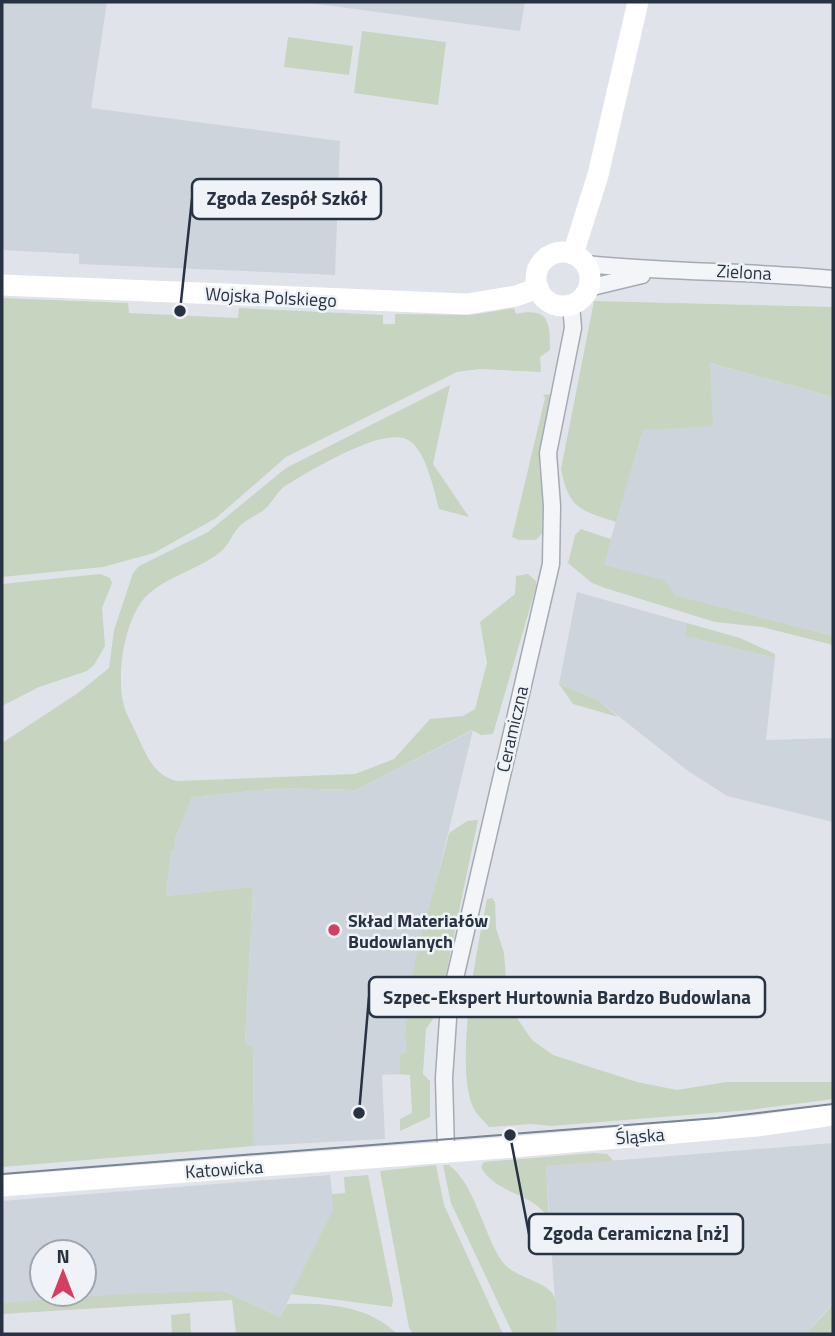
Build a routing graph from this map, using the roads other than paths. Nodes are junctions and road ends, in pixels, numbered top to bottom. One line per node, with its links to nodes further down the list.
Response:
1 (638, 2): 2 (street)
2 (580, 259): 3 (street, Zielona); 6 (street); 7 (street)
3 (654, 271): 4 (street, Zielona); 6 (street, Zielona)
4 (833, 279)
5 (2, 285): 7 (street, Wojska Polskiego)
6 (588, 288): 8 (street)
7 (538, 289): 8 (street)
8 (571, 305): 10 (street, Ceramiczna)
9 (833, 1115): 10 (street, Śląska)
10 (446, 1152): 11 (street, Katowicka)
11 (2, 1186)

